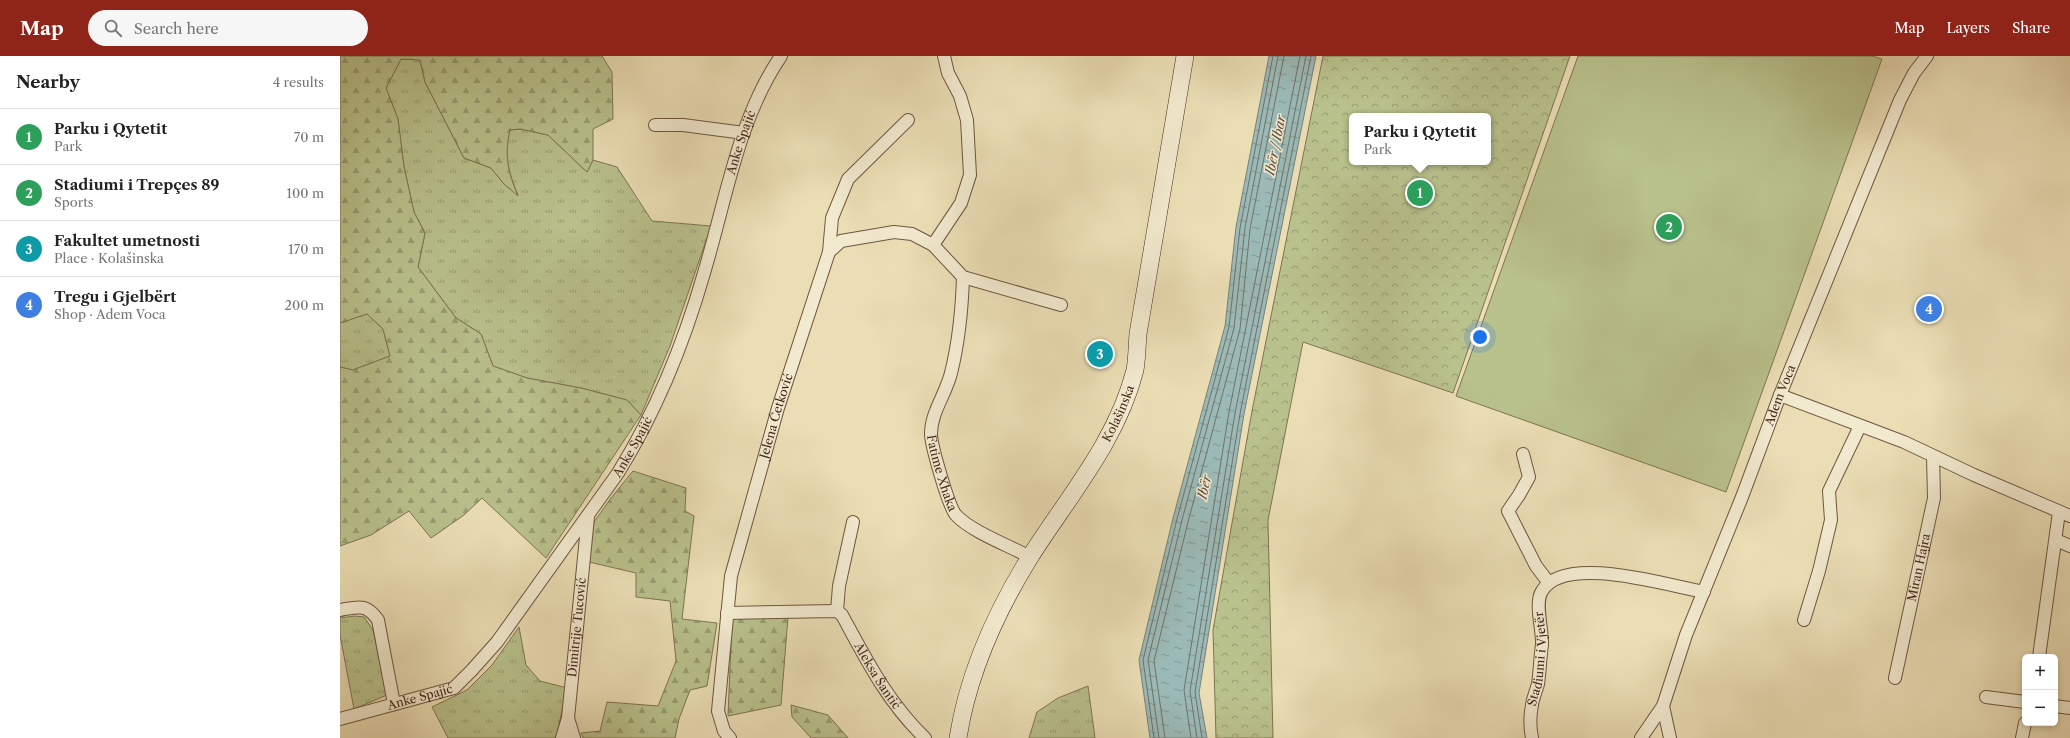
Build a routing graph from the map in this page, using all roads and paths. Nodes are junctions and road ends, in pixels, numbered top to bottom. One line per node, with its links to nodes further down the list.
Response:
1 (781, 56): 7 (street, Anke Spajić)
2 (944, 56): 8 (street)
3 (1185, 56): 21 (main road, Kolašinska)
4 (1927, 56): 12 (street, Adem Voca)
5 (908, 120): 9 (street, Jelena Ćetković)
6 (655, 125): 7 (street)
7 (744, 132): 17 (street, Anke Spajić)
8 (933, 245): 9 (street); 10 (street)
9 (829, 252): 26 (street, Jelena Ćetković)
10 (963, 277): 11 (street); 21 (street, Fatime Xhaka)
11 (1061, 304)
12 (1780, 395): 13 (street); 23 (street, Adem Voca)
13 (1860, 426): 15 (street); 27 (street)
14 (1523, 454): 22 (street)
15 (1933, 456): 16 (street); 29 (street, Miran Hajra)
16 (2065, 514): 19 (street)
17 (588, 517): 32 (street, Anke Spajić); 36 (street, Dimitrije Tucović)
18 (853, 522): 25 (street)
19 (2056, 540): 20 (street); 28 (street)
20 (2070, 546)
21 (1030, 557): 43 (main road, Kolašinska)
22 (1549, 583): 23 (street); 44 (street, Stadiumi i Vjetër)
23 (1704, 592): 33 (street, Adem Voca)
24 (340, 610): 32 (street)
25 (836, 611): 26 (street); 42 (street, Aleksa Šantić)
26 (727, 612): 41 (street, Jelena Ćetković)
27 (1804, 620)
28 (2039, 654)
29 (1895, 678)
30 (1986, 697): 31 (street)
31 (2022, 702)
32 (394, 704): 37 (street, Anke Spajić)
33 (1663, 706): 45 (street, Adem Voca); 46 (street)
34 (2058, 706): 35 (street)
35 (2070, 708)
36 (568, 718): 39 (street, Dimitrije Tucović); 40 (street)
37 (340, 719)
38 (2024, 726): 47 (street)
39 (562, 738)
40 (574, 738)
41 (730, 738)
42 (925, 738)
43 (958, 738)
44 (1532, 738)
45 (1641, 738)
46 (1670, 738)
47 (2022, 738)

